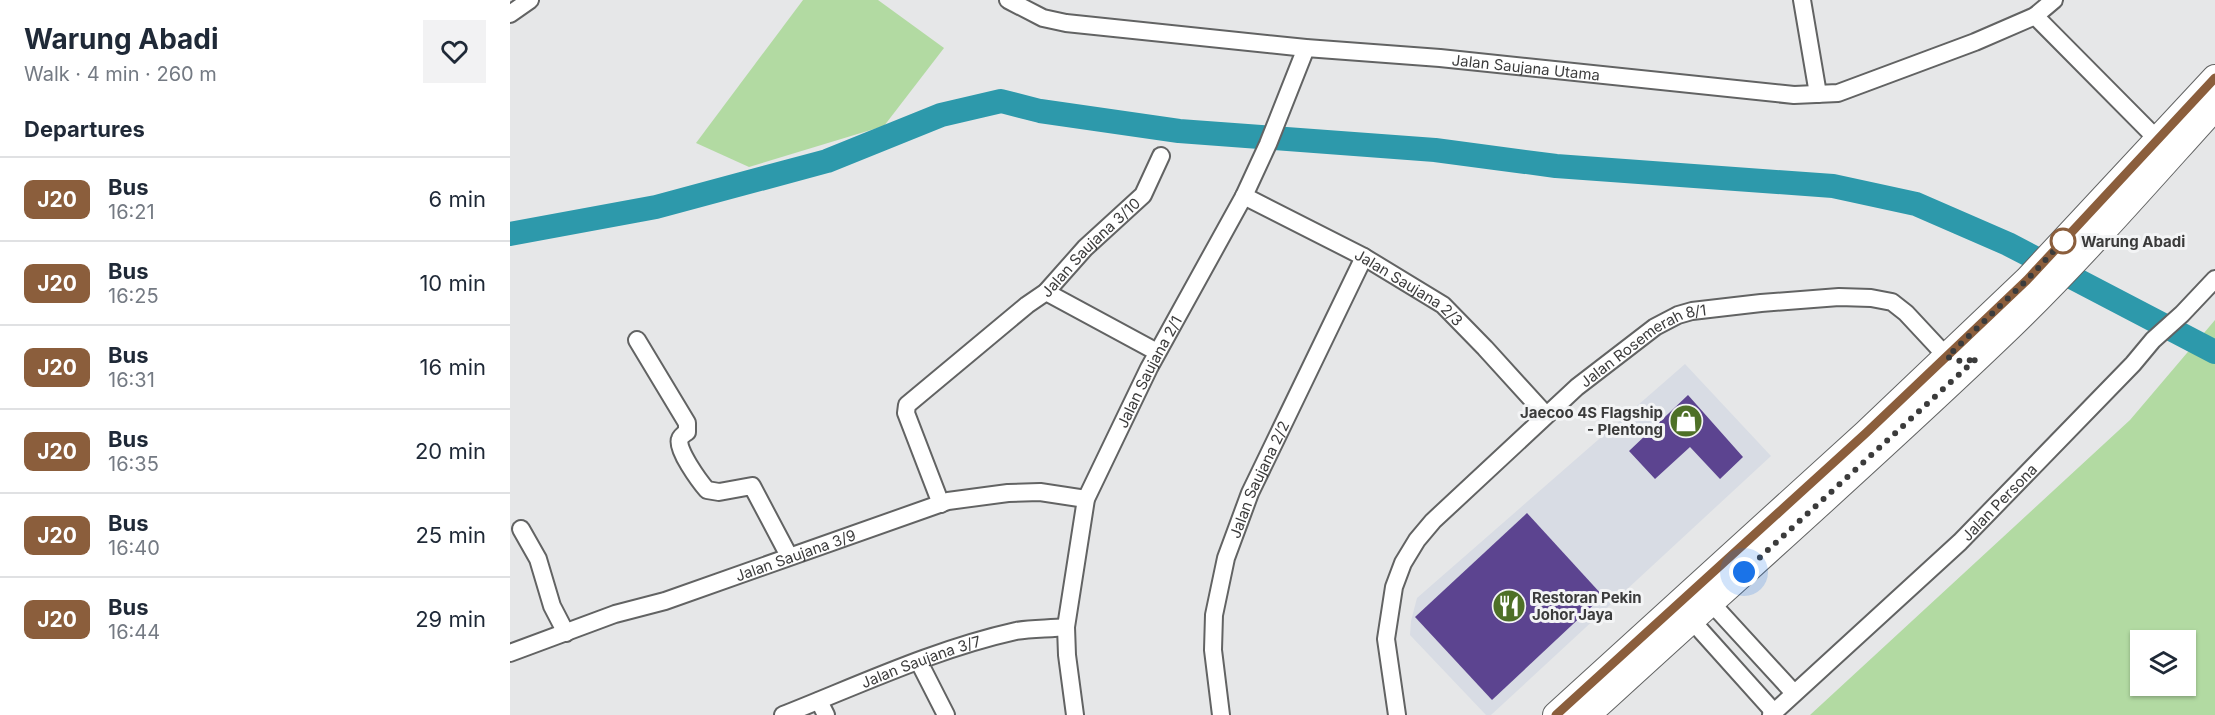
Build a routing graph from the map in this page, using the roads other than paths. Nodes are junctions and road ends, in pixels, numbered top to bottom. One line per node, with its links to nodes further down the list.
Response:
1 (530, 0): 5 (street)
2 (1008, 0): 7 (street, Jalan Saujana Utama)
3 (1802, 0): 9 (street)
4 (2054, 0): 6 (street, Jalan Saujana Utama)
5 (510, 14)
6 (2035, 16): 9 (street, Jalan Saujana Utama); 11 (street)
7 (1306, 48): 9 (street, Jalan Saujana Utama); 13 (street, Jalan Saujana 2/1)
8 (2215, 78): 11 (main road)
9 (1818, 94)
10 (2215, 107): 14 (main road)
11 (2157, 139): 14 (main road)
12 (1161, 156): 18 (street, Jalan Saujana 3/10)
13 (1244, 196): 15 (street, Jalan Saujana 2/3); 20 (street, Jalan Saujana 2/1)
14 (2079, 240): 17 (main road)
15 (1364, 257): 23 (street, Jalan Saujana 2/3); 40 (street, Jalan Saujana 2/2)
16 (2215, 279): 34 (street, Jalan Persona)
17 (2036, 286): 21 (main road); 22 (main road)
18 (1047, 292): 20 (street, Jalan Saujana 3/10); 25 (street)
19 (637, 340): 27 (street)
20 (1157, 352): 24 (street, Jalan Saujana 2/1)
21 (1947, 357): 22 (main road); 23 (street, Jalan Rosemerah 8/1); 28 (main road)
22 (1977, 358): 28 (main road)
23 (1546, 415): 41 (street, Jalan Rosemerah 8/1)
24 (1086, 500): 25 (street, Jalan Saujana 3/9); 30 (street, Jalan Saujana 2/1)
25 (941, 504): 27 (street, Jalan Saujana 3/9)
26 (521, 529): 31 (street)
27 (789, 556): 31 (street, Jalan Saujana 3/9)
28 (1704, 595): 29 (main road); 34 (street)
29 (1684, 612): 36 (street); 42 (main road); 43 (main road)
30 (1066, 627): 33 (street, Jalan Saujana 3/7); 39 (street, Jalan Saujana 2/1)
31 (566, 633): 32 (street, Jalan Saujana 3/9)
32 (510, 653)
33 (919, 662): 35 (street, Jalan Saujana 3/7); 38 (street)
34 (1794, 693): 36 (street, Jalan Persona)
35 (823, 708): 37 (street, Jalan Saujana 3/7)
36 (1772, 713)
37 (783, 715)
38 (946, 715)
39 (1075, 715)
40 (1221, 715)
41 (1397, 715)
42 (1556, 715)
43 (1587, 715)

